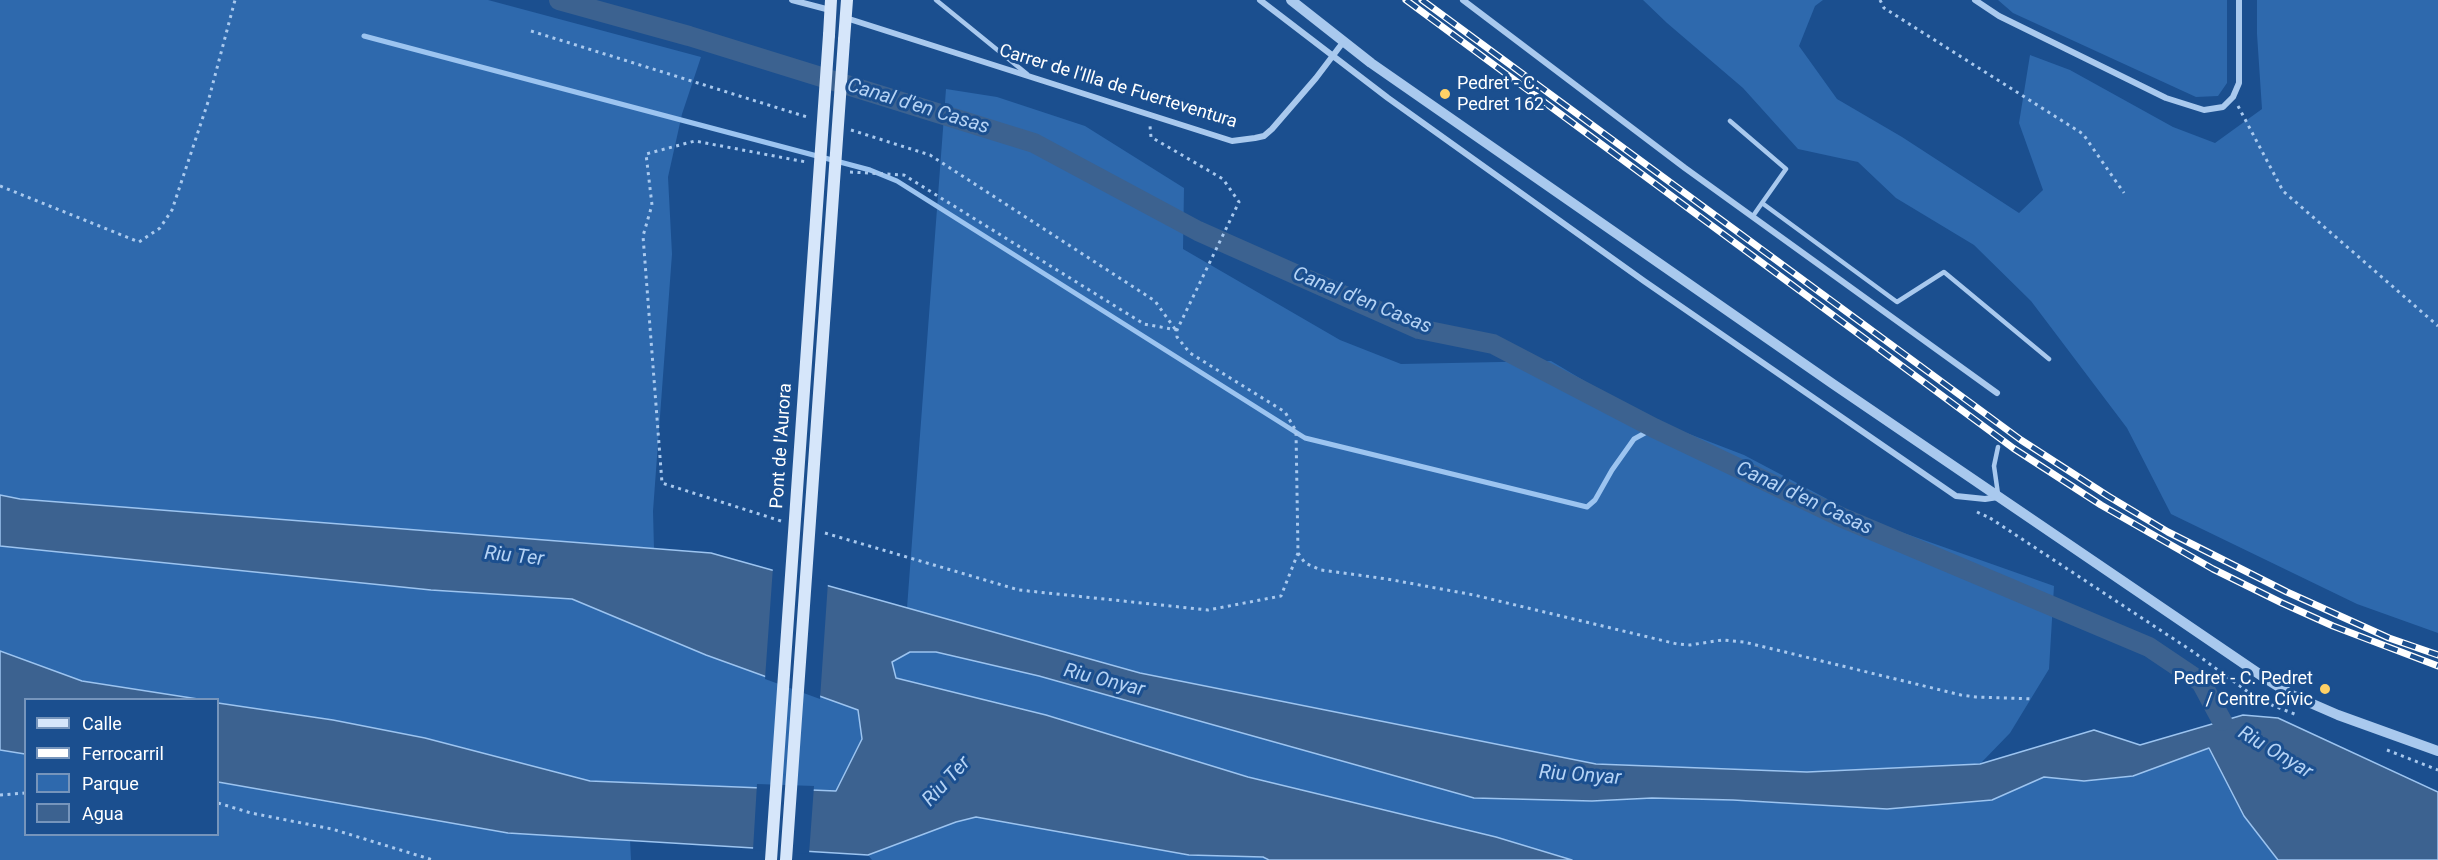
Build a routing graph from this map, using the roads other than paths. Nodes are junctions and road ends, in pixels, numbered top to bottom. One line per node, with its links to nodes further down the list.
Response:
1 (792, 0): 9 (street)
2 (847, 0): 10 (main road, Pont de l'Aurora)
3 (936, 0): 13 (lane)
4 (1260, 0): 12 (street)
5 (1291, 0): 11 (street)
6 (1463, 0): 16 (street)
7 (1975, 0): 8 (street)
8 (2239, 0)
9 (831, 5): 22 (main road, Pont de l'Aurora, bridge)
10 (845, 18): 13 (street, Carrer de l'Illa de Fuerteventura); 23 (main road, Pont de l'Aurora, bridge)
11 (1344, 41): 12 (street, Carrer de l'Illa de Fuerteventura); 20 (street)
12 (1333, 56): 13 (street, Carrer de l'Illa de Fuerteventura); 20 (street)
13 (1031, 77)
14 (1730, 121): 15 (lane)
15 (1762, 203): 16 (lane); 17 (lane)
16 (1752, 216): 18 (street)
17 (2049, 359)
18 (1997, 393)
19 (1998, 447): 20 (lane)
20 (1998, 497): 21 (street)
21 (2438, 751)
22 (771, 860)
23 (786, 860)

